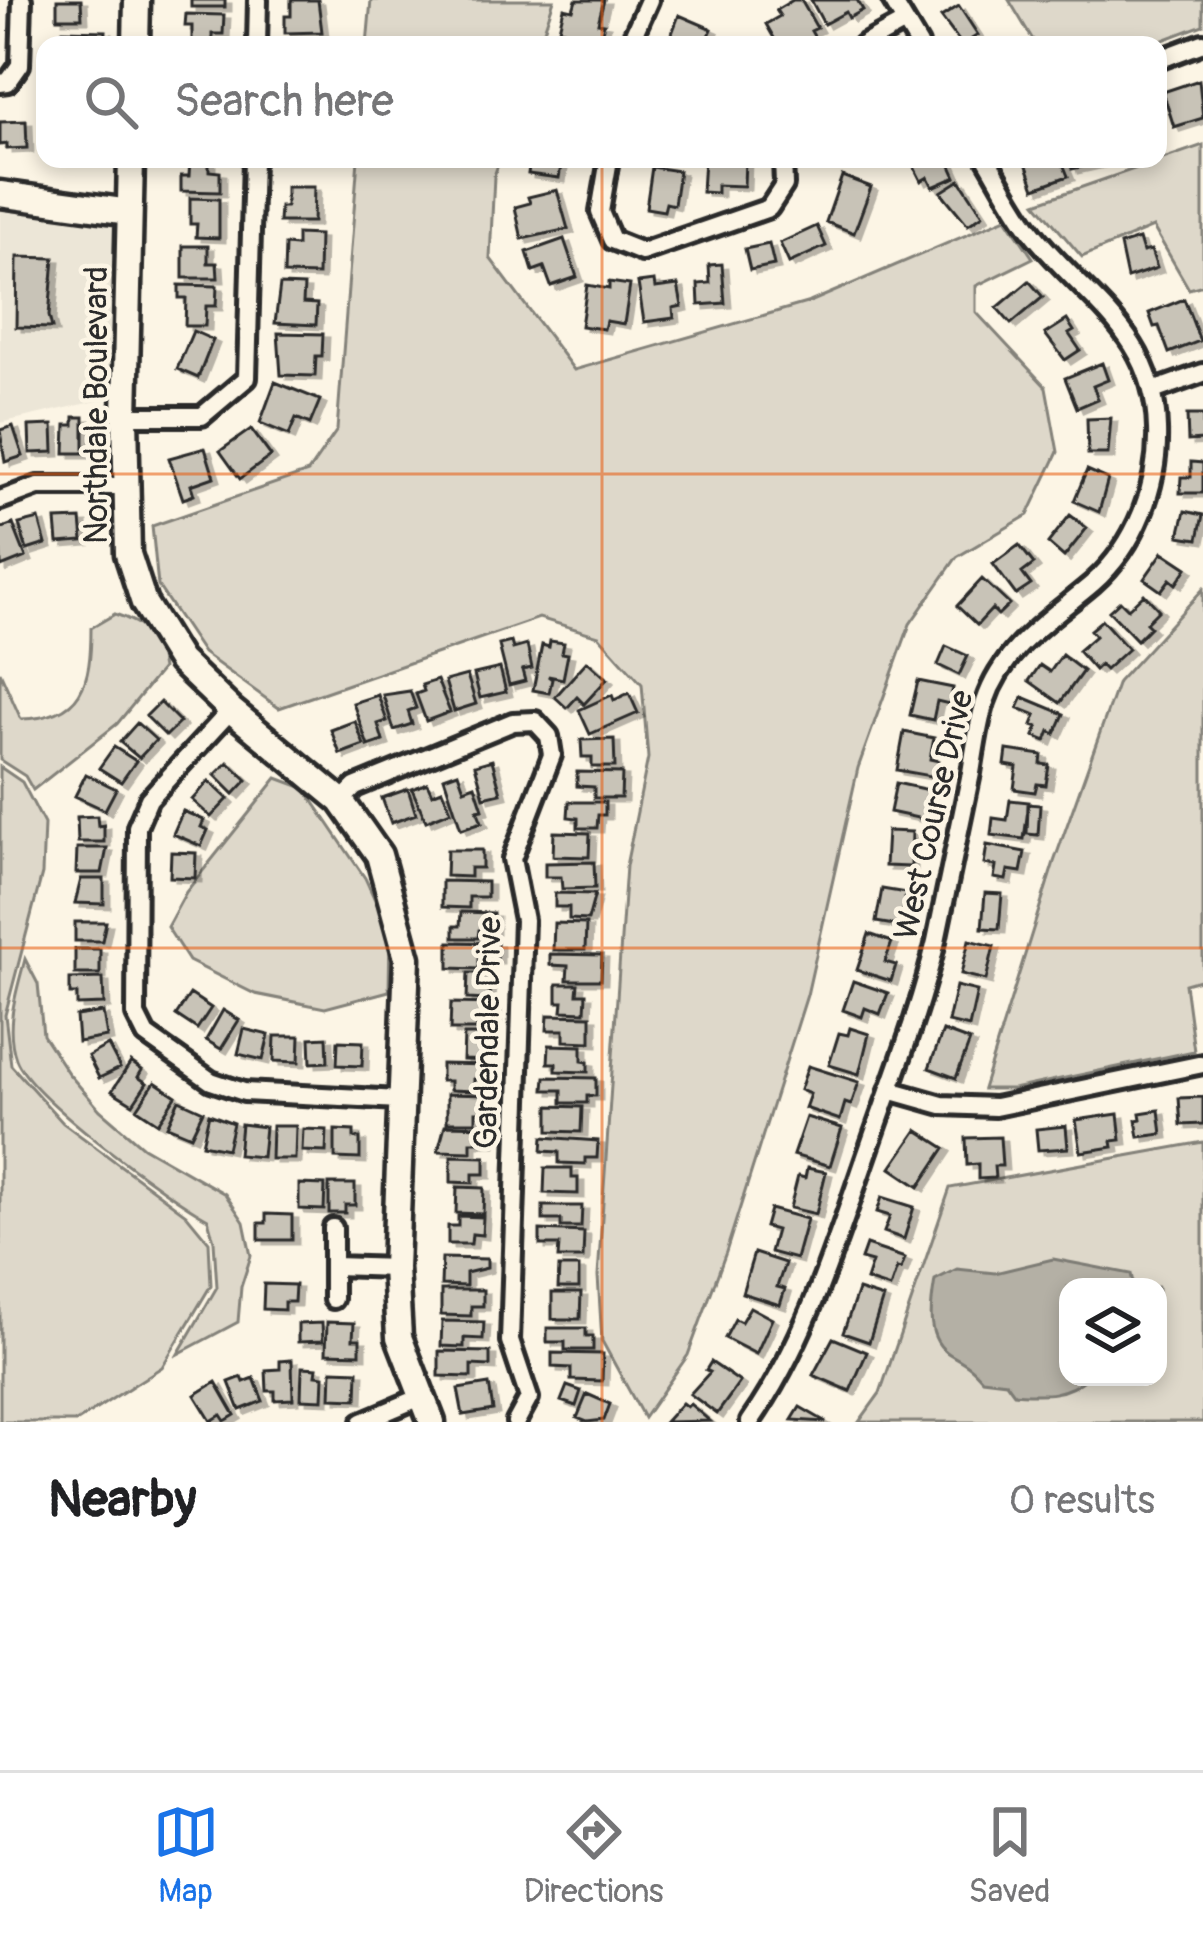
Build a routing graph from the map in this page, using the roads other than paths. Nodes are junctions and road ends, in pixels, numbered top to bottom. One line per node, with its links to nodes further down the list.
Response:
1 (22, 0): 14 (street)
2 (137, 0): 7 (street)
3 (258, 0): 8 (street)
4 (649, 0): 9 (street)
5 (892, 0): 6 (street)
6 (905, 22): 10 (street); 11 (street)
7 (136, 36)
8 (257, 36)
9 (633, 36)
10 (879, 36)
11 (914, 36)
12 (1203, 44): 13 (street)
13 (1167, 57)
14 (0, 83)
15 (131, 168): 21 (street, Northdale Boulevard)
16 (254, 168): 24 (street)
17 (607, 168): 18 (street)
18 (783, 168)
19 (993, 168): 23 (street, West Course Drive)
20 (0, 194): 21 (street)
21 (129, 212): 24 (street, Northdale Boulevard)
22 (1203, 373): 23 (street)
23 (1153, 391): 30 (street, West Course Drive)
24 (125, 416): 25 (street, Northdale Boulevard)
25 (125, 486): 26 (street); 27 (street, Northdale Boulevard)
26 (0, 500)
27 (231, 710): 28 (street, Northdale Boulevard); 31 (street)
28 (341, 801): 31 (street, Northdale Boulevard); 39 (street, Gardendale Drive)
29 (1203, 1064): 30 (street)
30 (889, 1090): 40 (street, West Course Drive)
31 (400, 1100): 34 (street, Northdale Boulevard)
32 (333, 1228): 33 (street)
33 (334, 1266): 34 (street); 35 (street)
34 (395, 1268): 36 (street, Northdale Boulevard)
35 (333, 1299)
36 (421, 1397): 37 (street); 38 (street, Northdale Boulevard)
37 (362, 1422)
38 (432, 1422)
39 (516, 1422)
40 (750, 1422)

